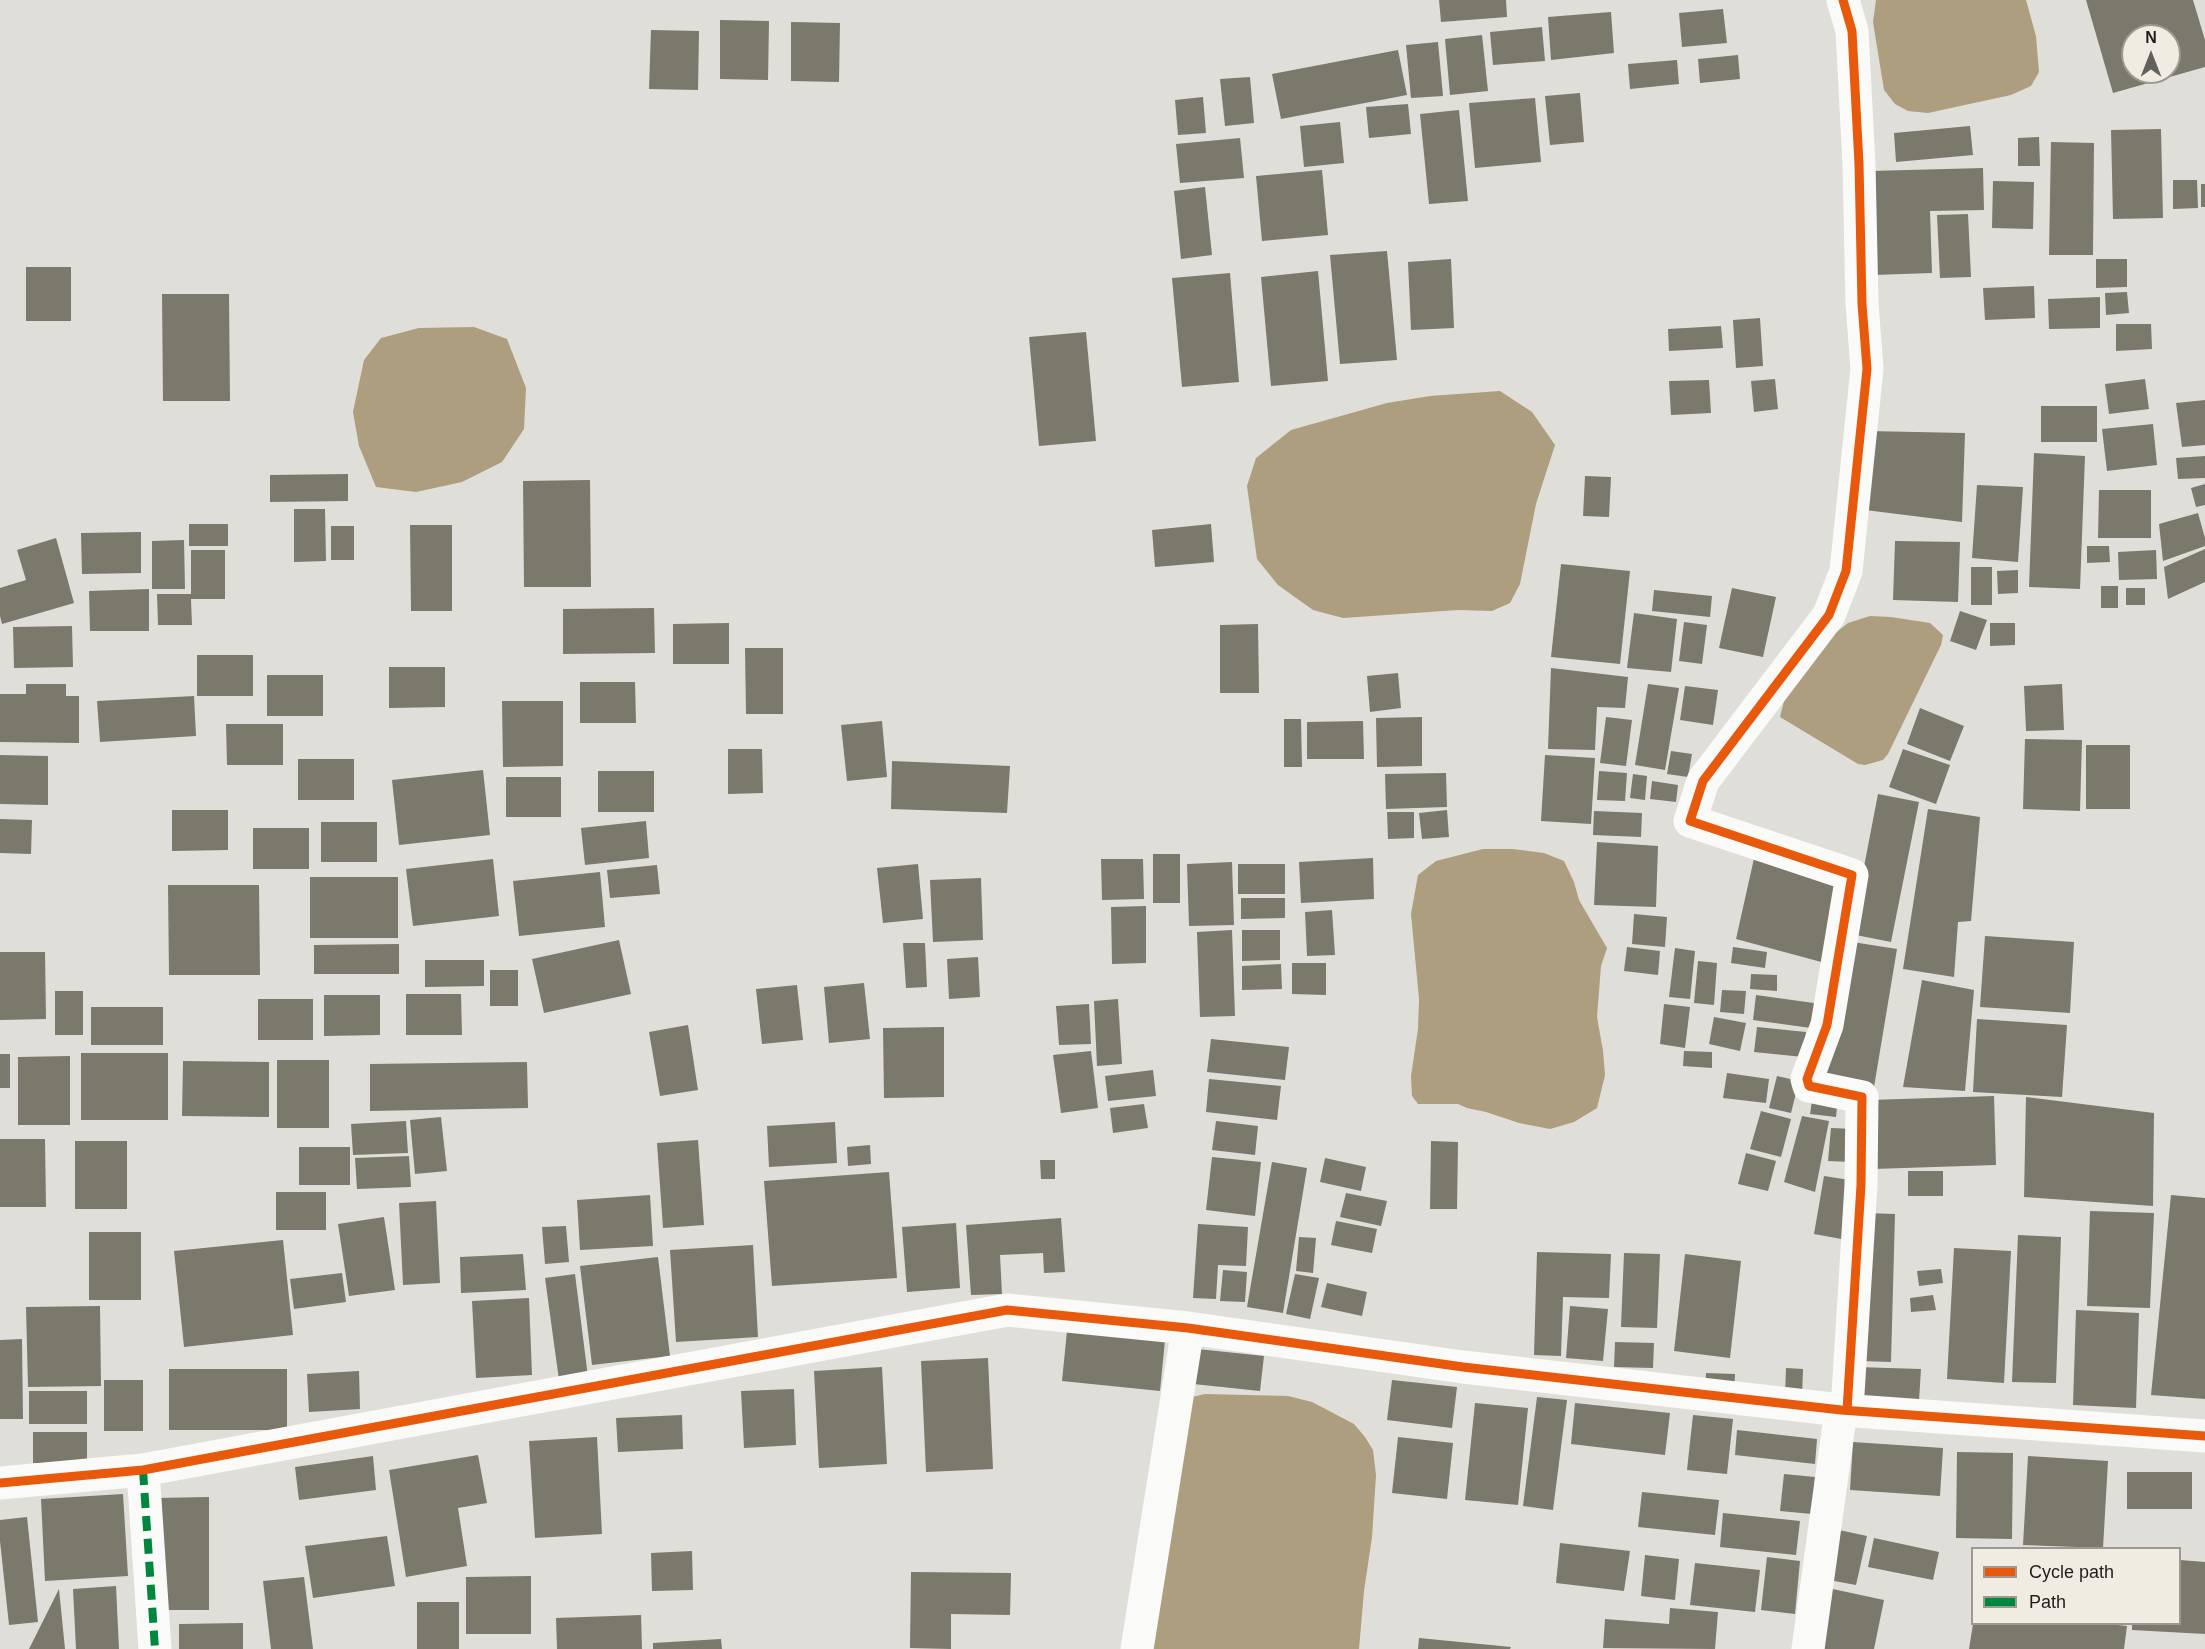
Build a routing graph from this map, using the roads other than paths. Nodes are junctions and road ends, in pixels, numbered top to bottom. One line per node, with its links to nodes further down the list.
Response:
1 (1843, 0): 3 (street)
2 (1188, 1328): 3 (street); 5 (street); 8 (street)
3 (1844, 1410): 4 (street); 9 (street)
4 (2205, 1437)
5 (143, 1470): 6 (street); 7 (street)
6 (0, 1482)
7 (155, 1649)
8 (1137, 1649)
9 (1808, 1649)

